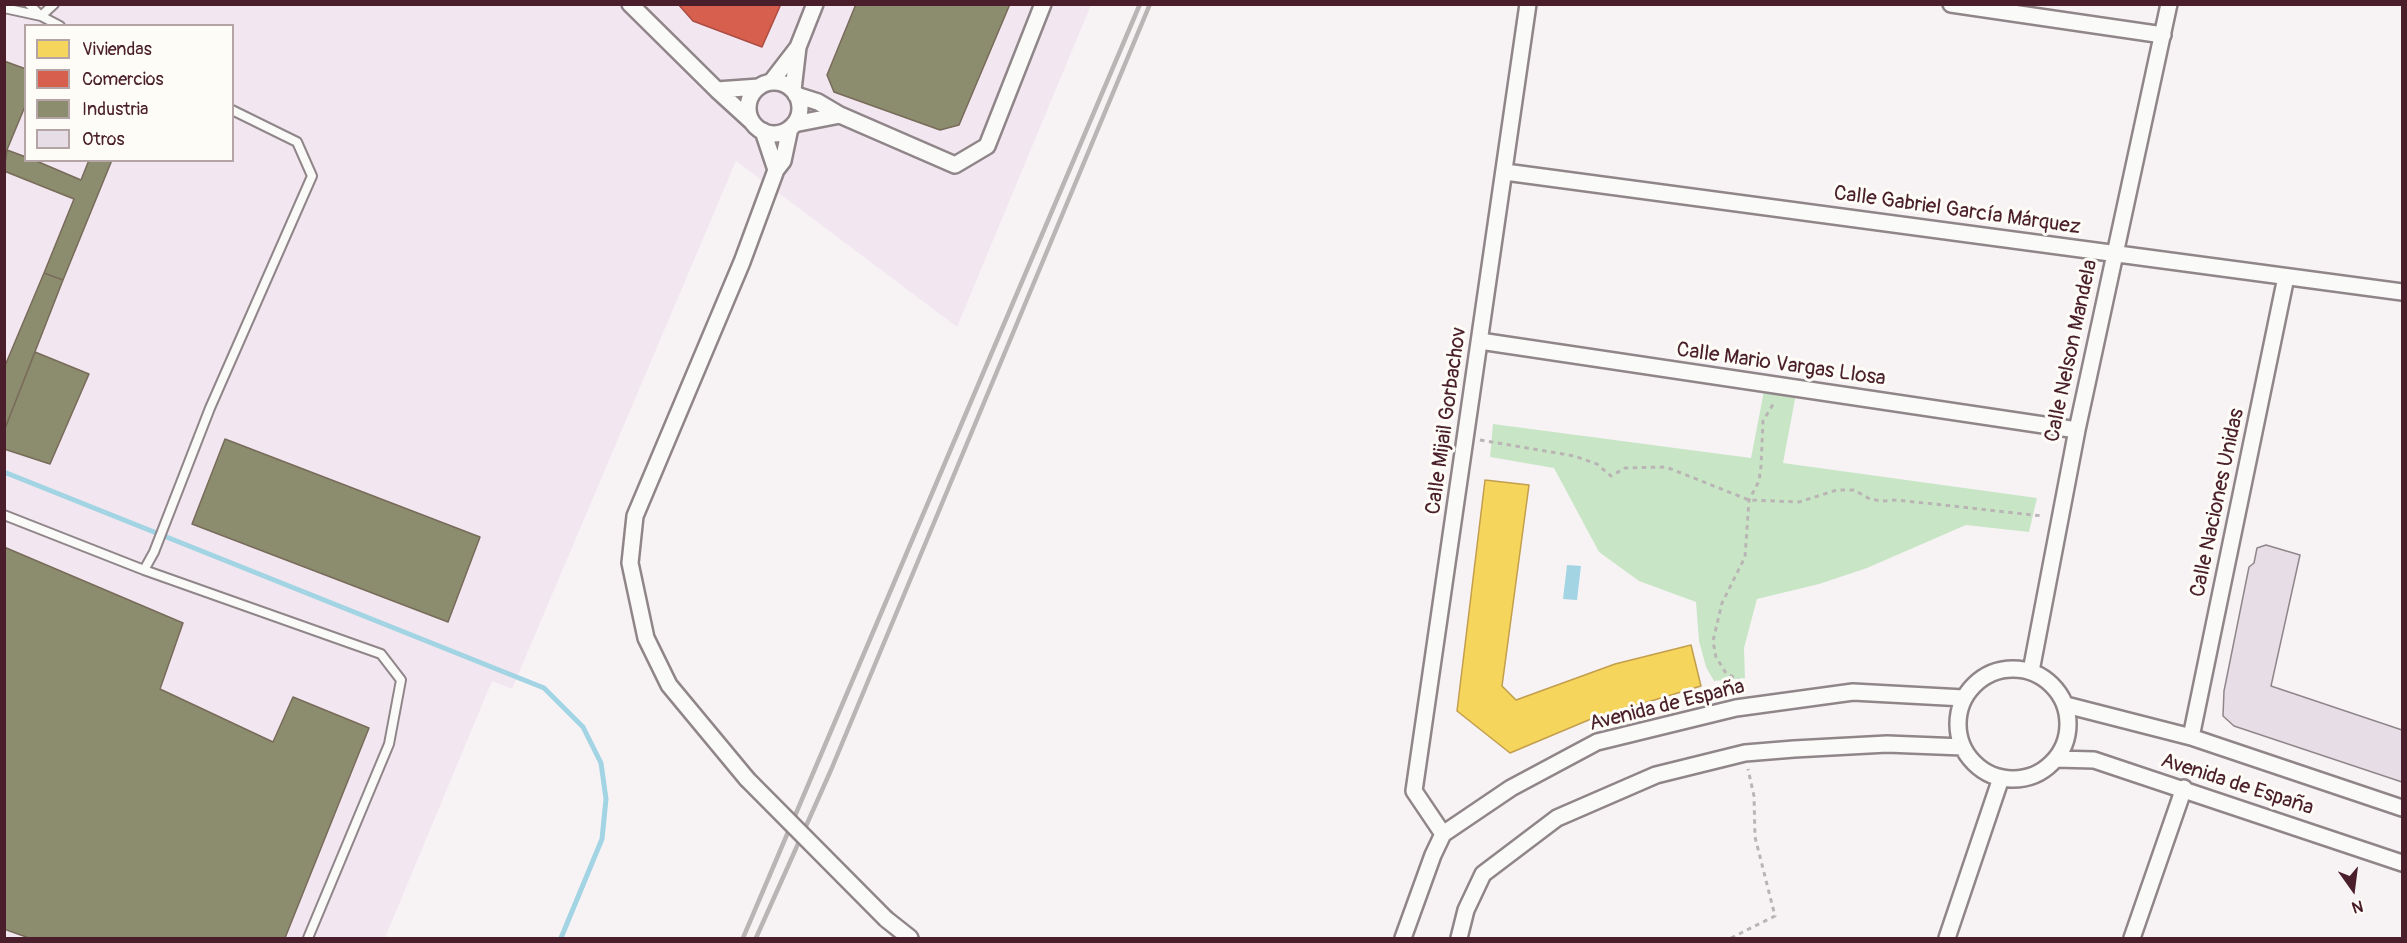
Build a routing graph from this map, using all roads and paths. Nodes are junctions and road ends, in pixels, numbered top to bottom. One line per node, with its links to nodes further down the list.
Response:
1 (29, 4): 10 (lane)
2 (54, 4): 10 (lane)
3 (630, 4): 15 (street)
4 (815, 4): 13 (street)
5 (1043, 4): 18 (street)
6 (1528, 4): 23 (street, Calle Mijail Gorbachov)
7 (1951, 4): 12 (street)
8 (2169, 4): 12 (street, Calle Nelson Mandela)
9 (4, 8): 10 (lane)
10 (41, 16): 11 (lane)
11 (56, 24)
12 (2163, 35): 24 (street, Calle Nelson Mandela)
13 (798, 47): 14 (street); 16 (street)
14 (765, 84): 15 (street); 16 (street); 19 (street)
15 (717, 90): 19 (street)
16 (794, 93): 18 (street); 20 (street)
17 (234, 111): 34 (lane)
18 (840, 115): 20 (street)
19 (751, 121): 21 (street)
20 (792, 126): 21 (street); 22 (street)
21 (763, 131): 22 (street)
22 (776, 170): 49 (street, bridge)
23 (1505, 172): 24 (street, Calle Gabriel García Márquez); 27 (street, Calle Mijail Gorbachov)
24 (2114, 253): 25 (street, Calle Gabriel García Márquez); 29 (street, Calle Nelson Mandela)
25 (2286, 277): 26 (street, Calle Gabriel García Márquez); 39 (street, Calle Naciones Unidas)
26 (2403, 292)
27 (1480, 341): 28 (street, Calle Mario Vargas Llosa); 30 (street, Calle Mijail Gorbachov)
28 (1778, 386): 29 (street, Calle Mario Vargas Llosa); 31 (path)
29 (2077, 430): 33 (street, Calle Nelson Mandela)
30 (1466, 437): 31 (path); 46 (street, Calle Mijail Gorbachov)
31 (1749, 500): 33 (path); 38 (path)
32 (4, 515): 34 (lane)
33 (2060, 518): 35 (street, Calle Nelson Mandela)
34 (144, 570): 48 (lane)
35 (2031, 671): 36 (street); 37 (street)
36 (1964, 698): 38 (street, Avenida de España); 40 (street)
37 (2066, 705): 39 (street, Avenida de España); 42 (street)
38 (1736, 708): 46 (street, Avenida de España)
39 (2192, 737): 45 (street, Avenida de España)
40 (1963, 747): 41 (street); 43 (street)
41 (1745, 753): 51 (street); 52 (path)
42 (2056, 759): 43 (street); 44 (street, Avenida de España)
43 (2001, 778): 53 (street)
44 (2184, 788): 47 (street, Avenida de España); 54 (street)
45 (2403, 808)
46 (1443, 834): 50 (street)
47 (2403, 863)
48 (308, 939)
49 (910, 939)
50 (1403, 939)
51 (1459, 939)
52 (1731, 939)
53 (1947, 939)
54 (2132, 939)

